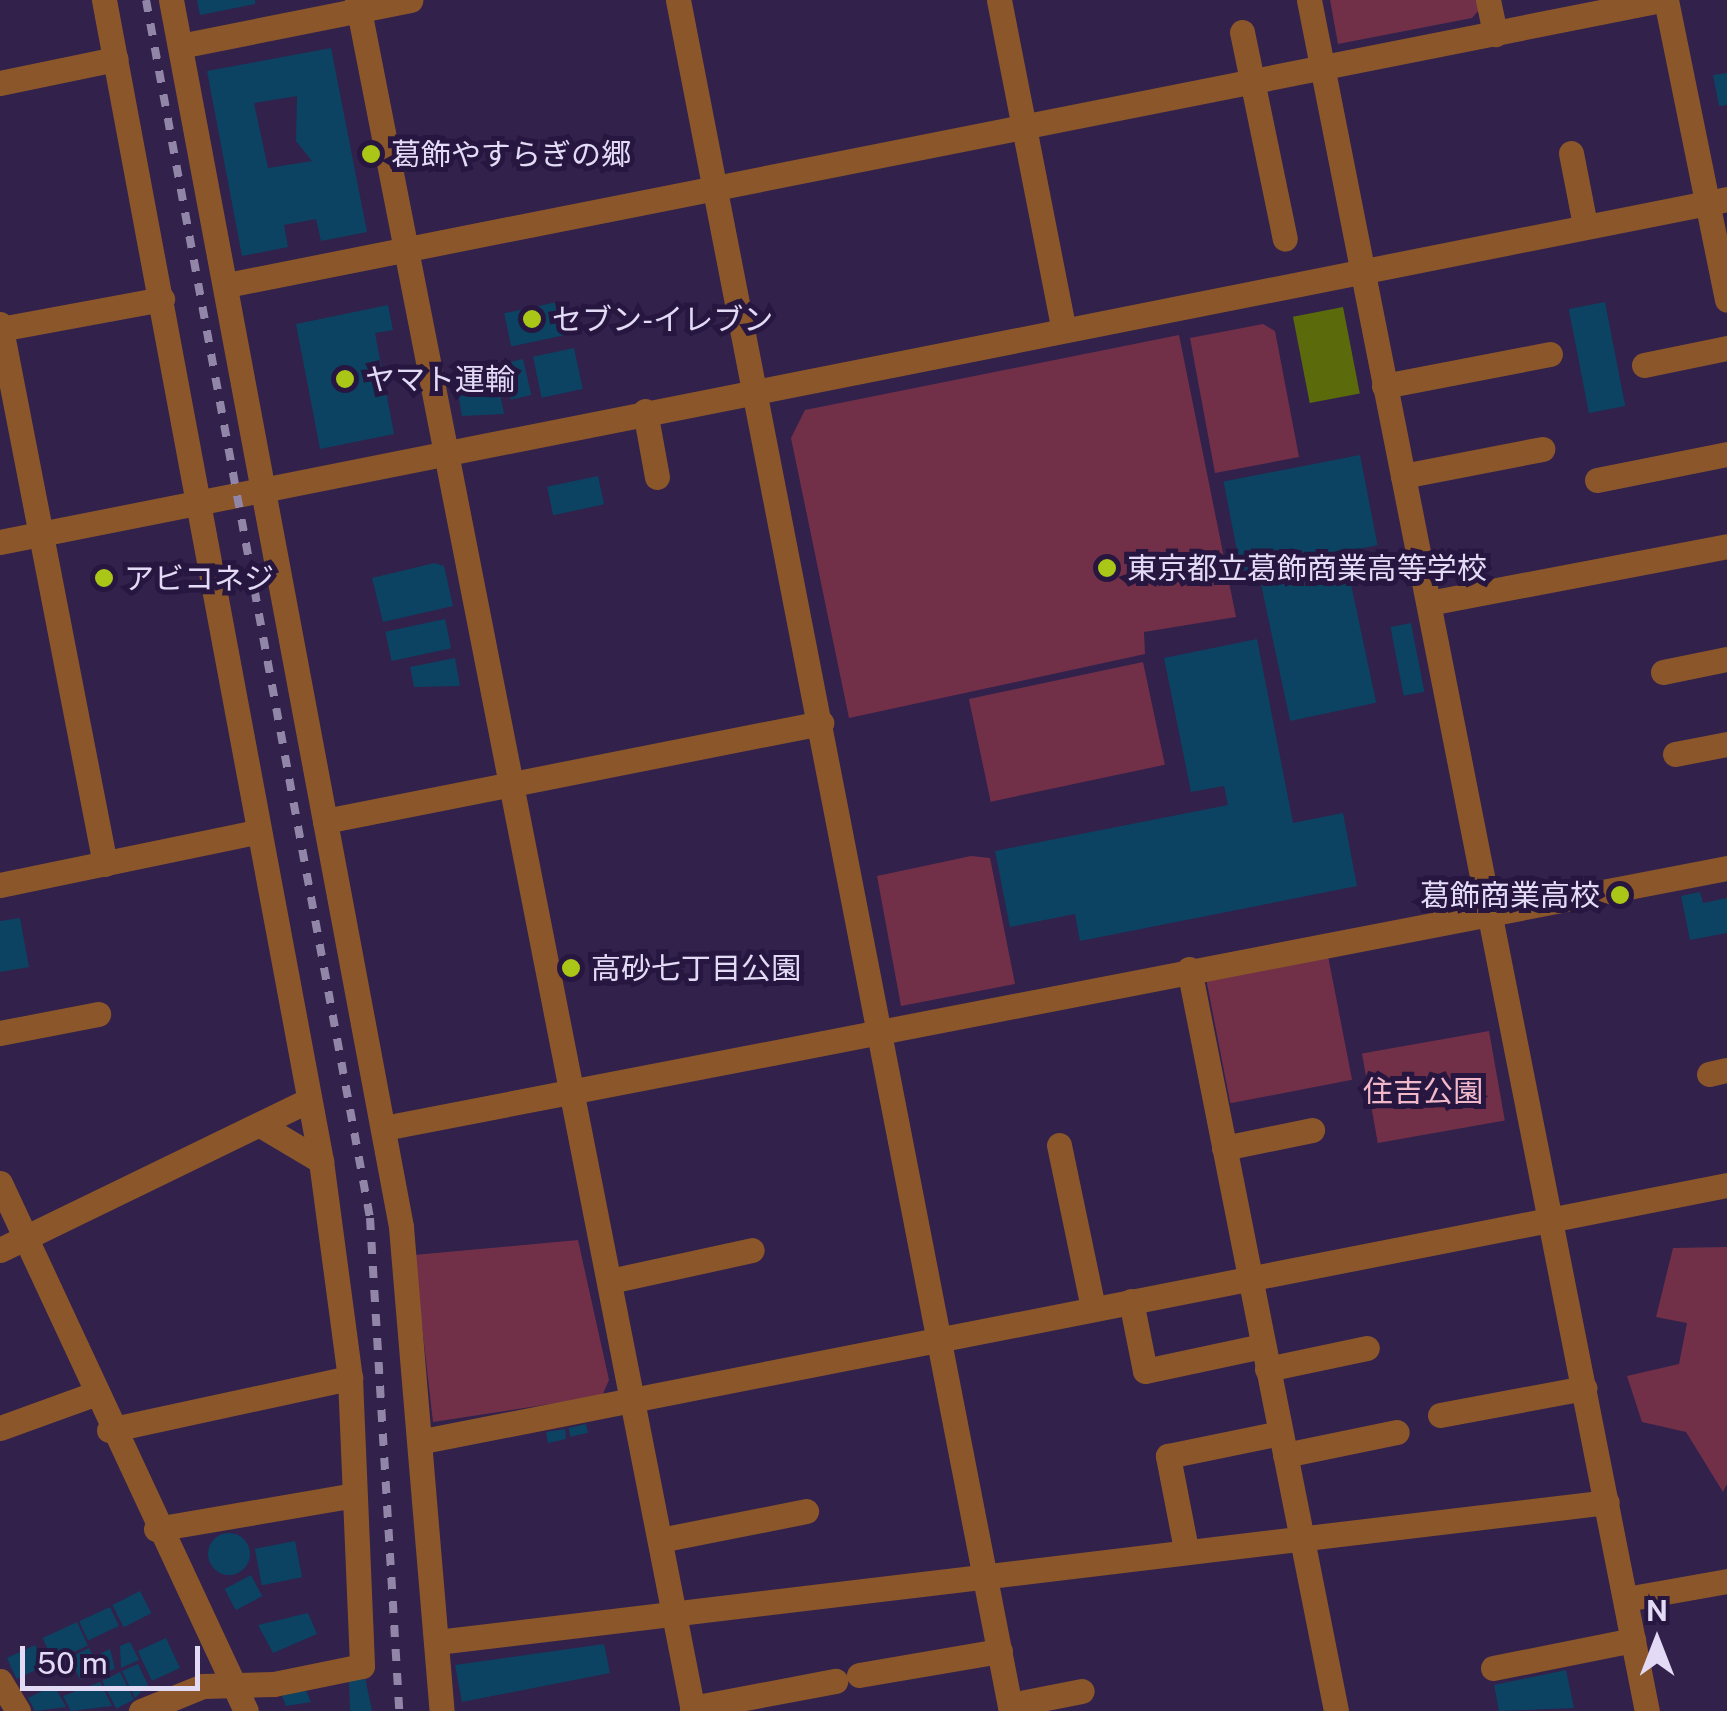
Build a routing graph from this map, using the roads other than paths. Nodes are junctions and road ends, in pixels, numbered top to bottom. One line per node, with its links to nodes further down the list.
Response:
1 (104, 0): 13 (street)
2 (171, 0): 12 (street)
3 (410, 0): 9 (street)
4 (678, 0): 19 (street)
5 (1000, 0): 17 (street)
6 (1488, 0): 11 (street)
7 (1664, 0): 11 (street); 20 (street)
8 (1304, 2): 14 (street)
9 (358, 5): 12 (street); 23 (street)
10 (1242, 32): 15 (street)
11 (1495, 34): 14 (street)
12 (180, 46): 25 (street)
13 (116, 60): 16 (street); 26 (street)
14 (1323, 68): 15 (street); 24 (street)
15 (1252, 82): 17 (street); 22 (street)
16 (0, 83)
17 (1024, 124): 19 (street); 28 (street)
18 (1571, 152): 21 (street)
19 (715, 186): 23 (street); 34 (street)
20 (1718, 201): 21 (street); 27 (street)
21 (1585, 225): 24 (street)
22 (1285, 238)
23 (406, 247): 25 (street); 37 (street)
24 (1364, 271): 28 (street); 33 (street)
25 (227, 285): 42 (street)
26 (162, 298): 29 (street); 43 (street)
27 (1727, 300)
28 (1063, 325): 34 (street)
29 (0, 327): 44 (street)
30 (1727, 348): 32 (street)
31 (1550, 354): 33 (street)
32 (1644, 365)
33 (1384, 386): 39 (street)
34 (755, 390): 35 (street); 50 (street)
35 (645, 411): 37 (street); 40 (street)
36 (1542, 449): 39 (street)
37 (445, 450): 42 (street); 53 (street)
38 (1727, 454): 41 (street)
39 (1403, 476): 47 (street)
40 (657, 477)
41 (1597, 480)
42 (264, 484): 43 (street); 54 (street)
43 (198, 497): 44 (street); 55 (street)
44 (42, 532): 45 (street); 56 (street)
45 (0, 542)
46 (1727, 546): 47 (street)
47 (1429, 604): 59 (street)
48 (1727, 659): 49 (street)
49 (1662, 672)
50 (821, 723): 53 (street); 62 (street)
51 (1727, 744): 52 (street)
52 (1674, 754)
53 (512, 784): 54 (street); 64 (street)
54 (325, 821): 67 (street)
55 (257, 832): 56 (street); 65 (street)
56 (105, 864): 58 (street)
57 (1727, 868): 59 (street)
58 (0, 885)
59 (1489, 912): 60 (street); 74 (street)
60 (1189, 969): 62 (street); 70 (street)
61 (98, 1014): 63 (street)
62 (882, 1030): 64 (street); 81 (street)
63 (0, 1034)
64 (572, 1091): 67 (street); 78 (street)
65 (309, 1100): 66 (street); 71 (street)
66 (262, 1126): 71 (street); 75 (street)
67 (384, 1128): 92 (street)
68 (1312, 1130): 70 (street)
69 (1059, 1144): 80 (street)
70 (1224, 1148): 77 (street)
71 (321, 1161): 84 (street)
72 (0, 1183): 75 (street)
73 (1727, 1185): 74 (street)
74 (1548, 1219): 77 (street); 85 (street)
75 (11, 1244): 86 (street)
76 (752, 1250): 78 (street)
77 (1249, 1277): 79 (street); 83 (street)
78 (610, 1282): 87 (street)
79 (1130, 1300): 80 (street); 83 (street)
80 (1093, 1308): 81 (street)
81 (942, 1338): 87 (street); 101 (street)
82 (1367, 1348): 83 (street)
83 (1265, 1358): 93 (street)
84 (350, 1378): 90 (street); 94 (street)
85 (1584, 1388): 88 (street); 95 (street)
86 (91, 1395): 89 (street); 90 (street)
87 (634, 1400): 92 (street); 99 (street)
88 (1440, 1415)
89 (0, 1428)
90 (109, 1430): 97 (street)
91 (1397, 1432): 93 (street)
92 (423, 1441): 106 (street)
93 (1283, 1444): 98 (street); 100 (street)
94 (354, 1495): 97 (street); 110 (street)
95 (1607, 1502): 98 (street); 103 (street)
96 (806, 1511): 99 (street)
97 (156, 1529): 110 (street)
98 (1301, 1536): 100 (street); 118 (street)
99 (660, 1540): 104 (street)
100 (1186, 1549): 101 (street)
101 (986, 1573): 104 (street); 107 (street)
102 (1727, 1581): 103 (street)
103 (1626, 1598): 105 (street)
104 (674, 1612): 106 (street); 113 (street)
105 (1633, 1640): 108 (street); 119 (street)
106 (438, 1642): 117 (street)
107 (1000, 1651): 112 (street); 113 (street)
108 (1493, 1668)
109 (0, 1681): 114 (street)
110 (230, 1683): 115 (street); 116 (street)
111 (1082, 1691): 112 (street)
112 (1011, 1708)
113 (693, 1710)
114 (18, 1711)
115 (141, 1711)
116 (246, 1711)
117 (442, 1711)
118 (1336, 1711)
119 (1647, 1711)

